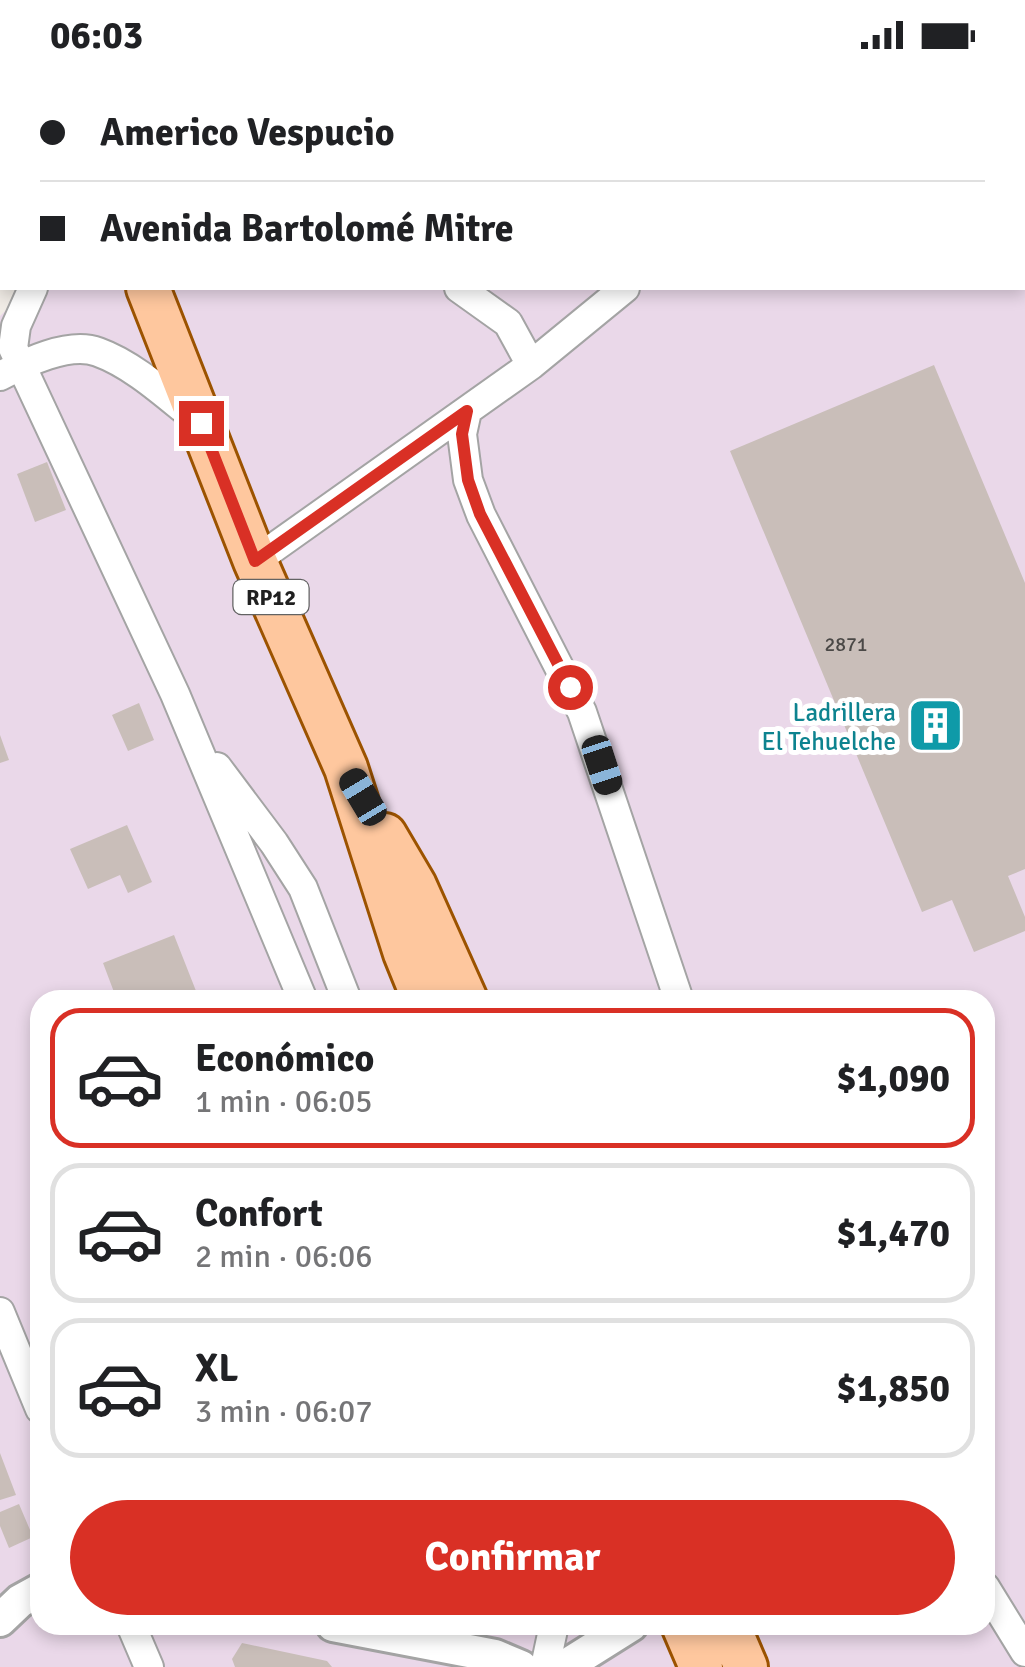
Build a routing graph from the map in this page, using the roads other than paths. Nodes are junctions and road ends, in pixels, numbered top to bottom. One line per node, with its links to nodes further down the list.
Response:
1 (32, 290): 6 (street)
2 (149, 290): 8 (main road, RP12)
3 (461, 290): 5 (street)
4 (622, 290): 5 (street)
5 (531, 365): 7 (street)
6 (10, 371): 8 (street); 10 (street)
7 (467, 411): 9 (street); 18 (street)
8 (201, 423): 9 (main road, RP12)
9 (255, 561): 11 (main road, RP12)
10 (192, 734): 13 (street); 14 (street)
11 (346, 768): 12 (main road, RP12); 17 (main road, RP12)
12 (402, 945): 15 (street); 16 (main road, RP12)
13 (299, 990)
14 (343, 990)
15 (404, 990)
16 (420, 990)
17 (462, 990)
18 (676, 990)
19 (0, 1312): 20 (street)
20 (30, 1385)
21 (30, 1595): 23 (street)
22 (995, 1603): 30 (street)
23 (0, 1620)
24 (135, 1635): 31 (street)
25 (385, 1635): 32 (street)
26 (552, 1635): 33 (street)
27 (615, 1635): 34 (street)
28 (687, 1635): 35 (main road)
29 (732, 1635): 36 (main road)
30 (1025, 1652)
31 (149, 1667)
32 (522, 1667)
33 (545, 1667)
34 (564, 1667)
35 (701, 1667)
36 (746, 1667)

